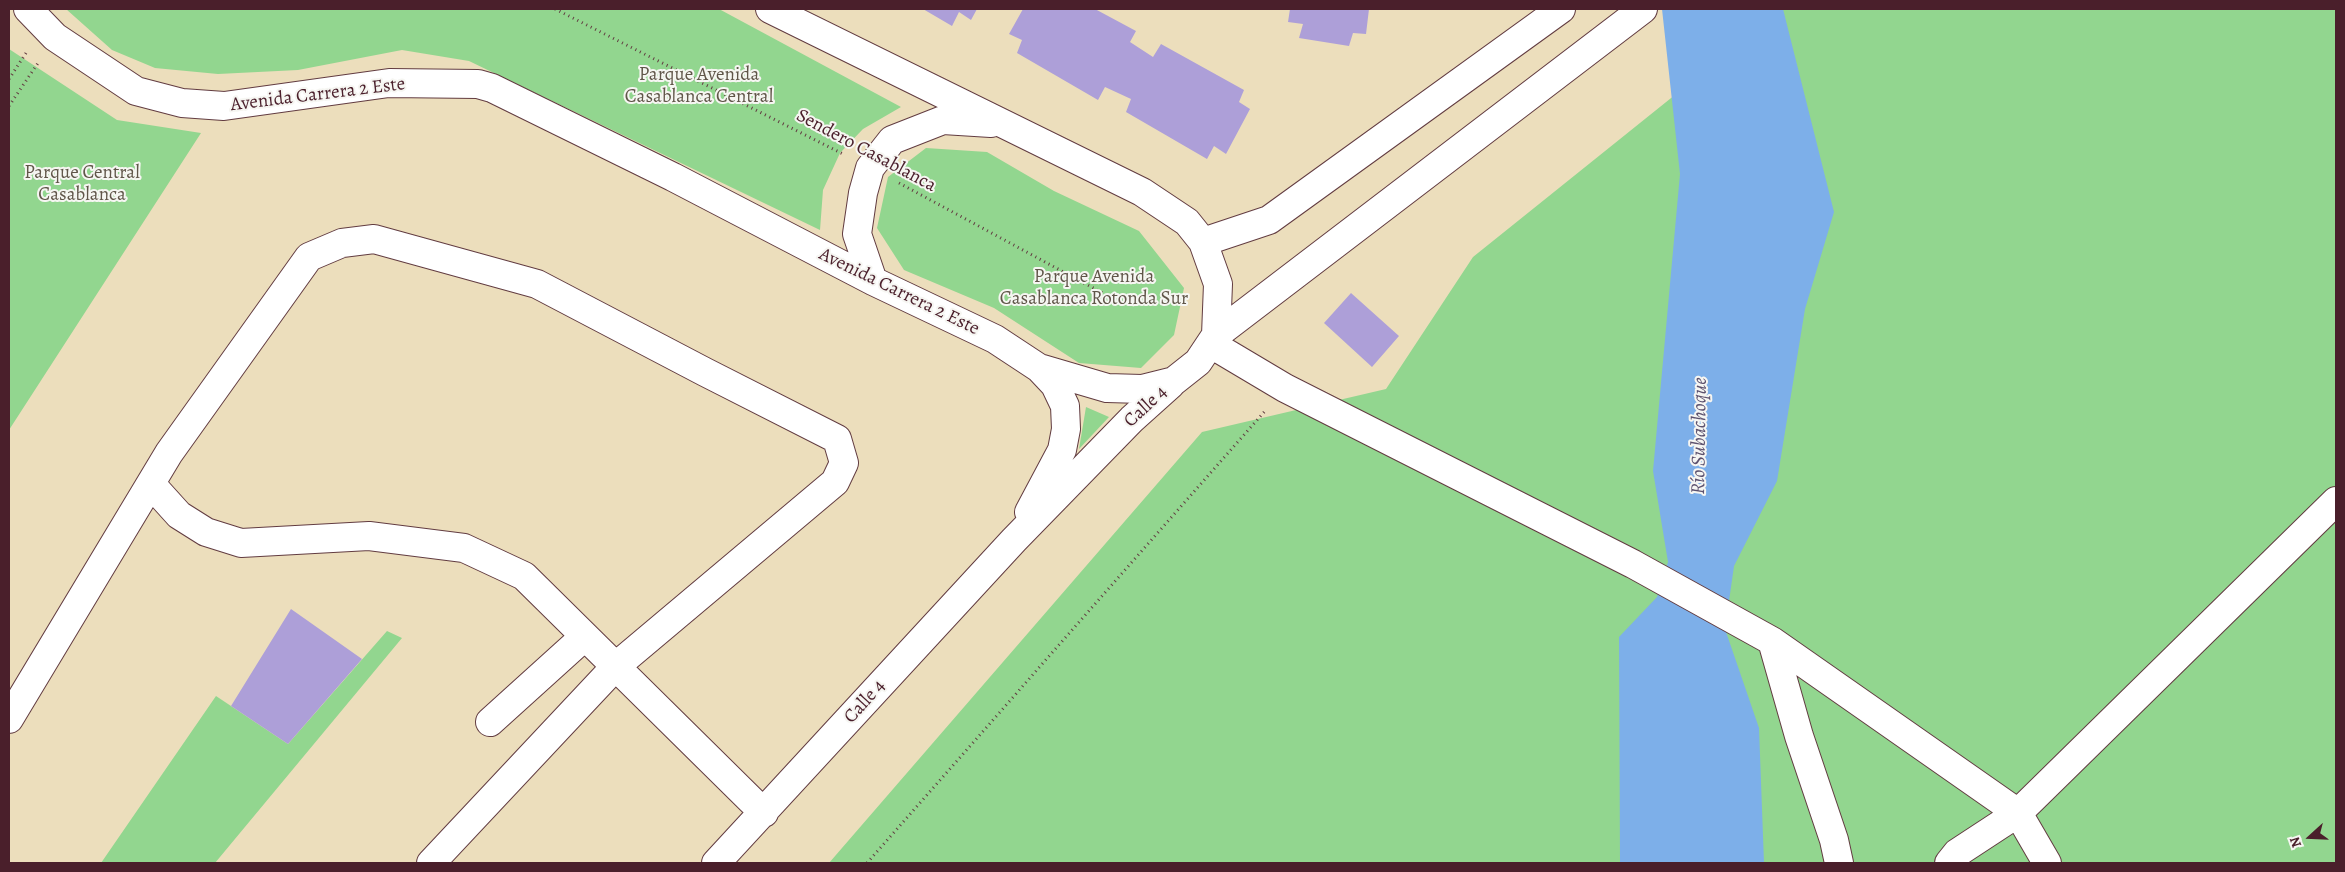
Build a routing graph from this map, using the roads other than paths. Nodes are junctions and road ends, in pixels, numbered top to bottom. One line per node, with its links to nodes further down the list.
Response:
1 (28, 9): 7 (street, Avenida Carrera 2 Este)
2 (770, 9): 5 (street)
3 (1561, 9): 6 (street)
4 (1643, 9): 8 (street, Avenida Carrera 2 Este)
5 (1005, 124): 6 (street); 7 (street)
6 (1203, 242): 8 (street)
7 (873, 281): 9 (street, Avenida Carrera 2 Este)
8 (1213, 340): 10 (street, Avenida Carrera 2 Este); 14 (street)
9 (1039, 368): 10 (street, Avenida Carrera 2 Este); 13 (street, Calle 4)
10 (1174, 381): 13 (street, Calle 4)
11 (151, 484): 15 (street); 16 (street); 17 (street)
12 (2336, 501): 20 (street)
13 (1014, 540): 19 (street, Calle 4)
14 (1762, 635): 20 (street); 23 (street)
15 (584, 637): 16 (street); 18 (street)
16 (615, 667): 19 (street); 21 (street)
17 (9, 719)
18 (490, 722)
19 (764, 813): 22 (street, Calle 4)
20 (2018, 813): 24 (street); 25 (street)
21 (431, 863)
22 (716, 863)
23 (1839, 863)
24 (1949, 863)
25 (2047, 863)

